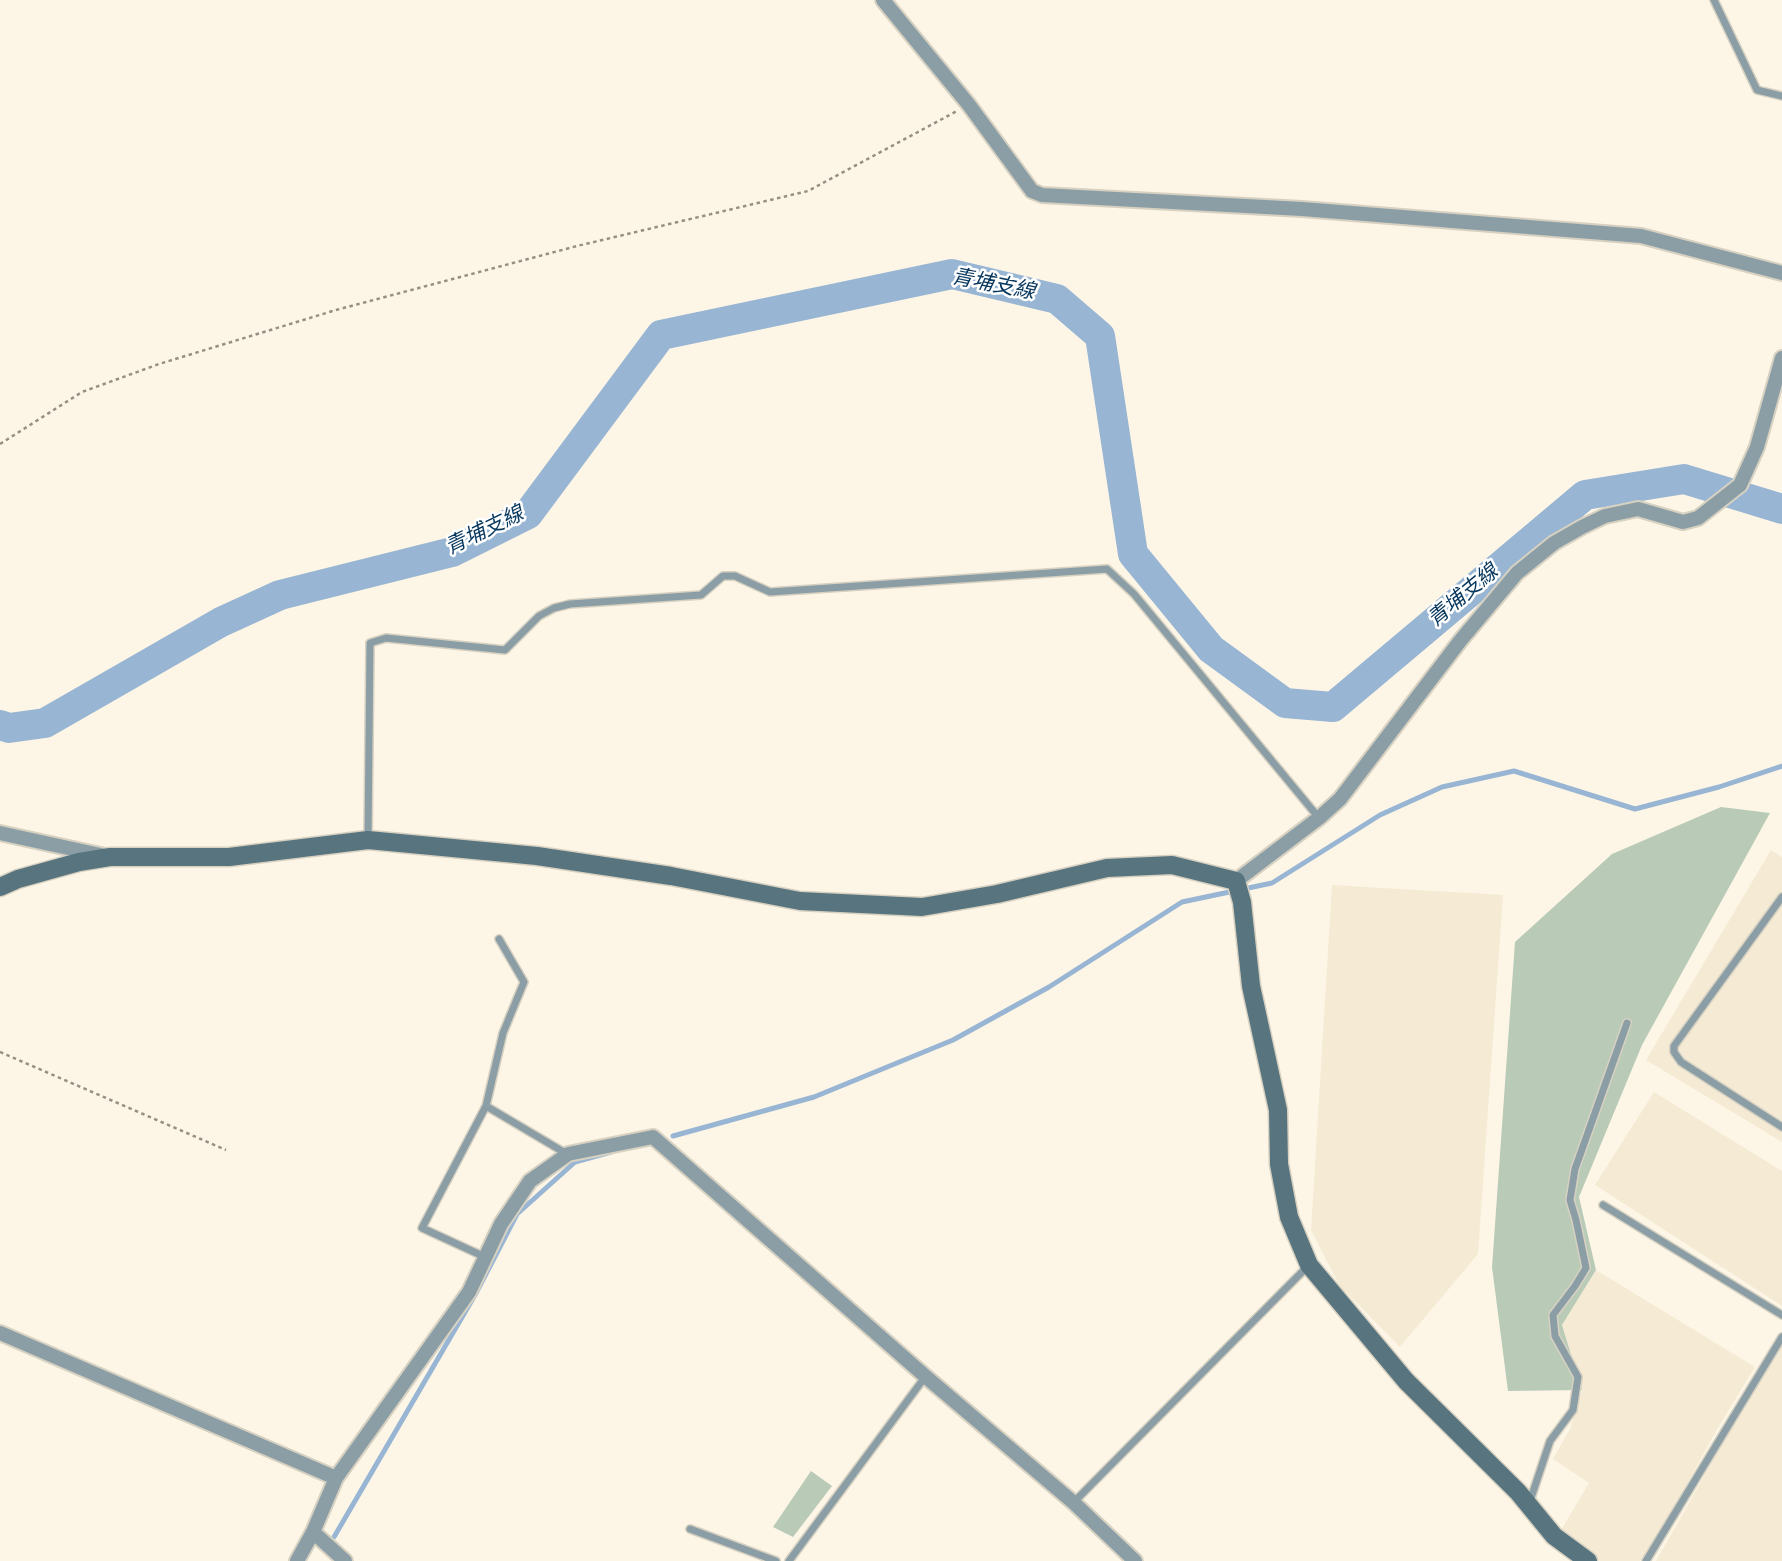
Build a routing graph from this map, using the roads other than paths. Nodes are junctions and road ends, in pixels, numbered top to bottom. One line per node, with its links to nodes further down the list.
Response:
1 (883, 0): 4 (street)
2 (1714, 0): 3 (lane)
3 (1782, 96)
4 (1782, 273)
5 (1782, 358): 6 (street)
6 (1319, 818): 8 (lane); 10 (street)
7 (0, 833): 9 (street)
8 (368, 840): 9 (street); 10 (street)
9 (110, 857): 11 (street)
10 (1236, 881): 20 (street)
11 (0, 887)
12 (1782, 897): 16 (lane)
13 (499, 939): 15 (lane)
14 (1627, 1023): 27 (lane)
15 (486, 1106): 17 (lane); 19 (lane)
16 (1782, 1127)
17 (568, 1154): 19 (street); 24 (street)
18 (1603, 1205): 21 (lane)
19 (485, 1257): 25 (street)
20 (1308, 1265): 26 (lane); 27 (street)
21 (1782, 1315)
22 (0, 1333): 25 (street)
23 (1782, 1337): 36 (lane)
24 (926, 1376): 26 (street); 33 (lane)
25 (336, 1478): 29 (street)
26 (1073, 1503): 34 (street)
27 (1529, 1505): 35 (street)
28 (690, 1529): 32 (lane)
29 (313, 1532): 30 (street); 31 (street)
30 (298, 1561)
31 (345, 1561)
32 (776, 1561)
33 (789, 1561)
34 (1135, 1561)
35 (1588, 1561)
36 (1646, 1561)

